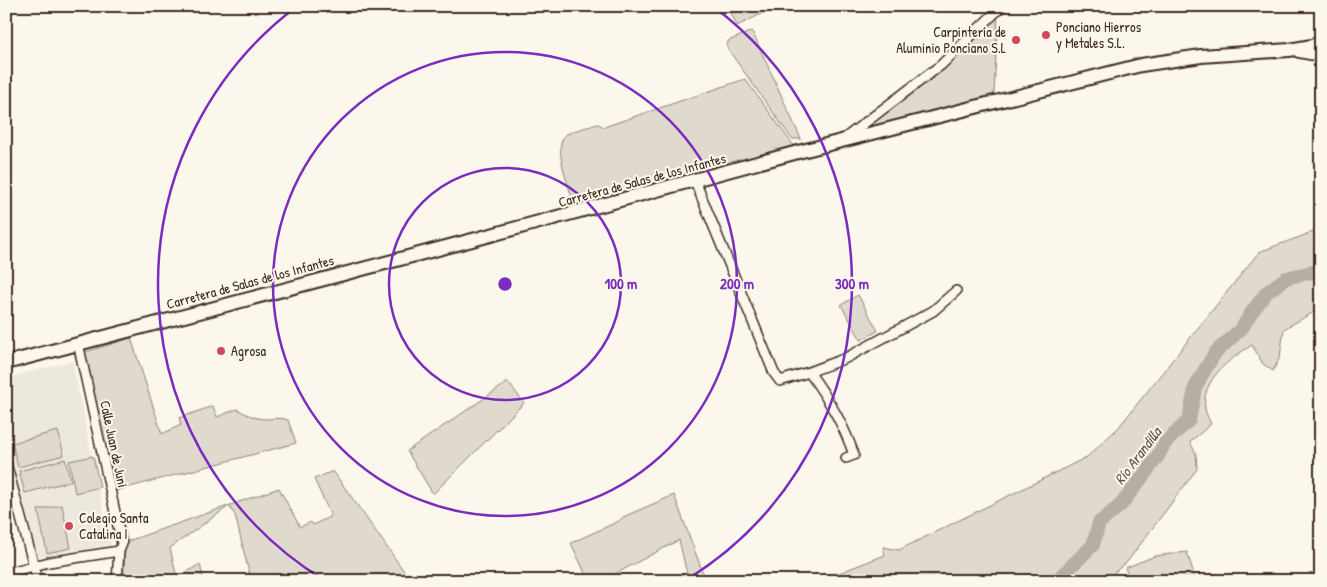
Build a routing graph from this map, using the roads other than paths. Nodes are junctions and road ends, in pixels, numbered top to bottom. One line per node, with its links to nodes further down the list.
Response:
1 (1002, 6): 5 (street)
2 (1321, 42): 3 (main road, Carretera de Salas de los Infantes)
3 (1290, 50): 4 (main road, Carretera de Salas de los Infantes); 5 (main road, Carretera de Salas de los Infantes)
4 (1321, 55)
5 (838, 144): 6 (main road, Carretera de Salas de los Infantes)
6 (696, 181): 8 (main road, Carretera de Salas de los Infantes); 10 (street)
7 (956, 290): 10 (street)
8 (78, 343): 9 (main road, Carretera de Salas de los Infantes); 14 (street, Calle Juan de Juni)
9 (6, 363)
10 (809, 372): 11 (street)
11 (846, 458)
12 (6, 463): 13 (street)
13 (10, 491): 15 (street)
14 (119, 551): 15 (street); 18 (street, Calle Juan de Juni)
15 (33, 565): 16 (street); 17 (street)
16 (6, 573)
17 (38, 581)
18 (117, 581)

